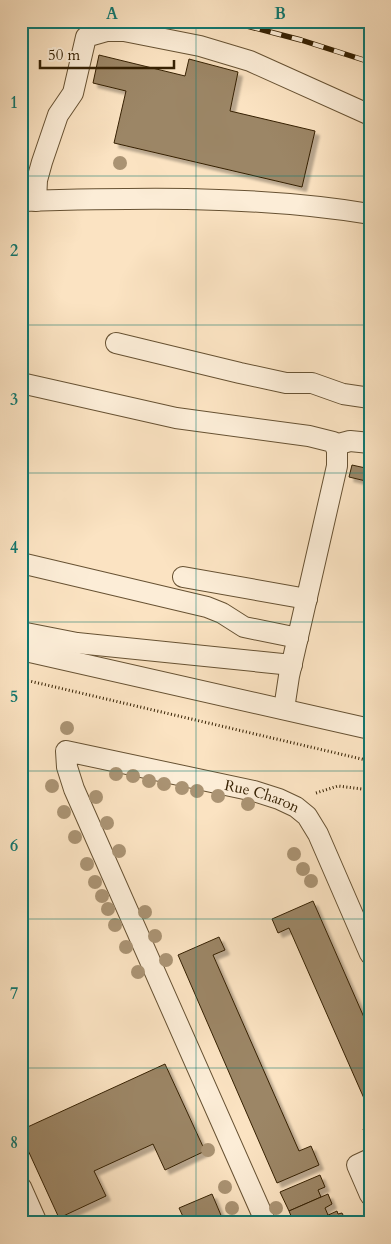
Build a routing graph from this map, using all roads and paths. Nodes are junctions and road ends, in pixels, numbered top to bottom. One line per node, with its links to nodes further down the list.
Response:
1 (370, 115): 2 (street)
2 (29, 201): 3 (street)
3 (370, 214)
4 (116, 343): 6 (street)
5 (21, 383): 8 (street)
6 (370, 398)
7 (370, 443): 8 (street)
8 (335, 445): 11 (street)
9 (21, 563): 13 (street)
10 (183, 577): 11 (street)
11 (307, 599): 13 (street)
12 (21, 632): 15 (street)
13 (298, 638): 15 (street)
14 (21, 650): 17 (street)
15 (292, 665): 17 (street)
16 (21, 679): 19 (path)
17 (284, 710): 18 (street)
18 (370, 729)
19 (370, 761)
20 (370, 790): 21 (path)
21 (316, 793)
22 (363, 918): 23 (street, Rue Charon); 28 (street, Rue Charon)
23 (370, 954)
24 (370, 1159): 26 (street)
25 (21, 1186): 27 (street)
26 (370, 1196)
27 (37, 1223)
28 (266, 1223)

